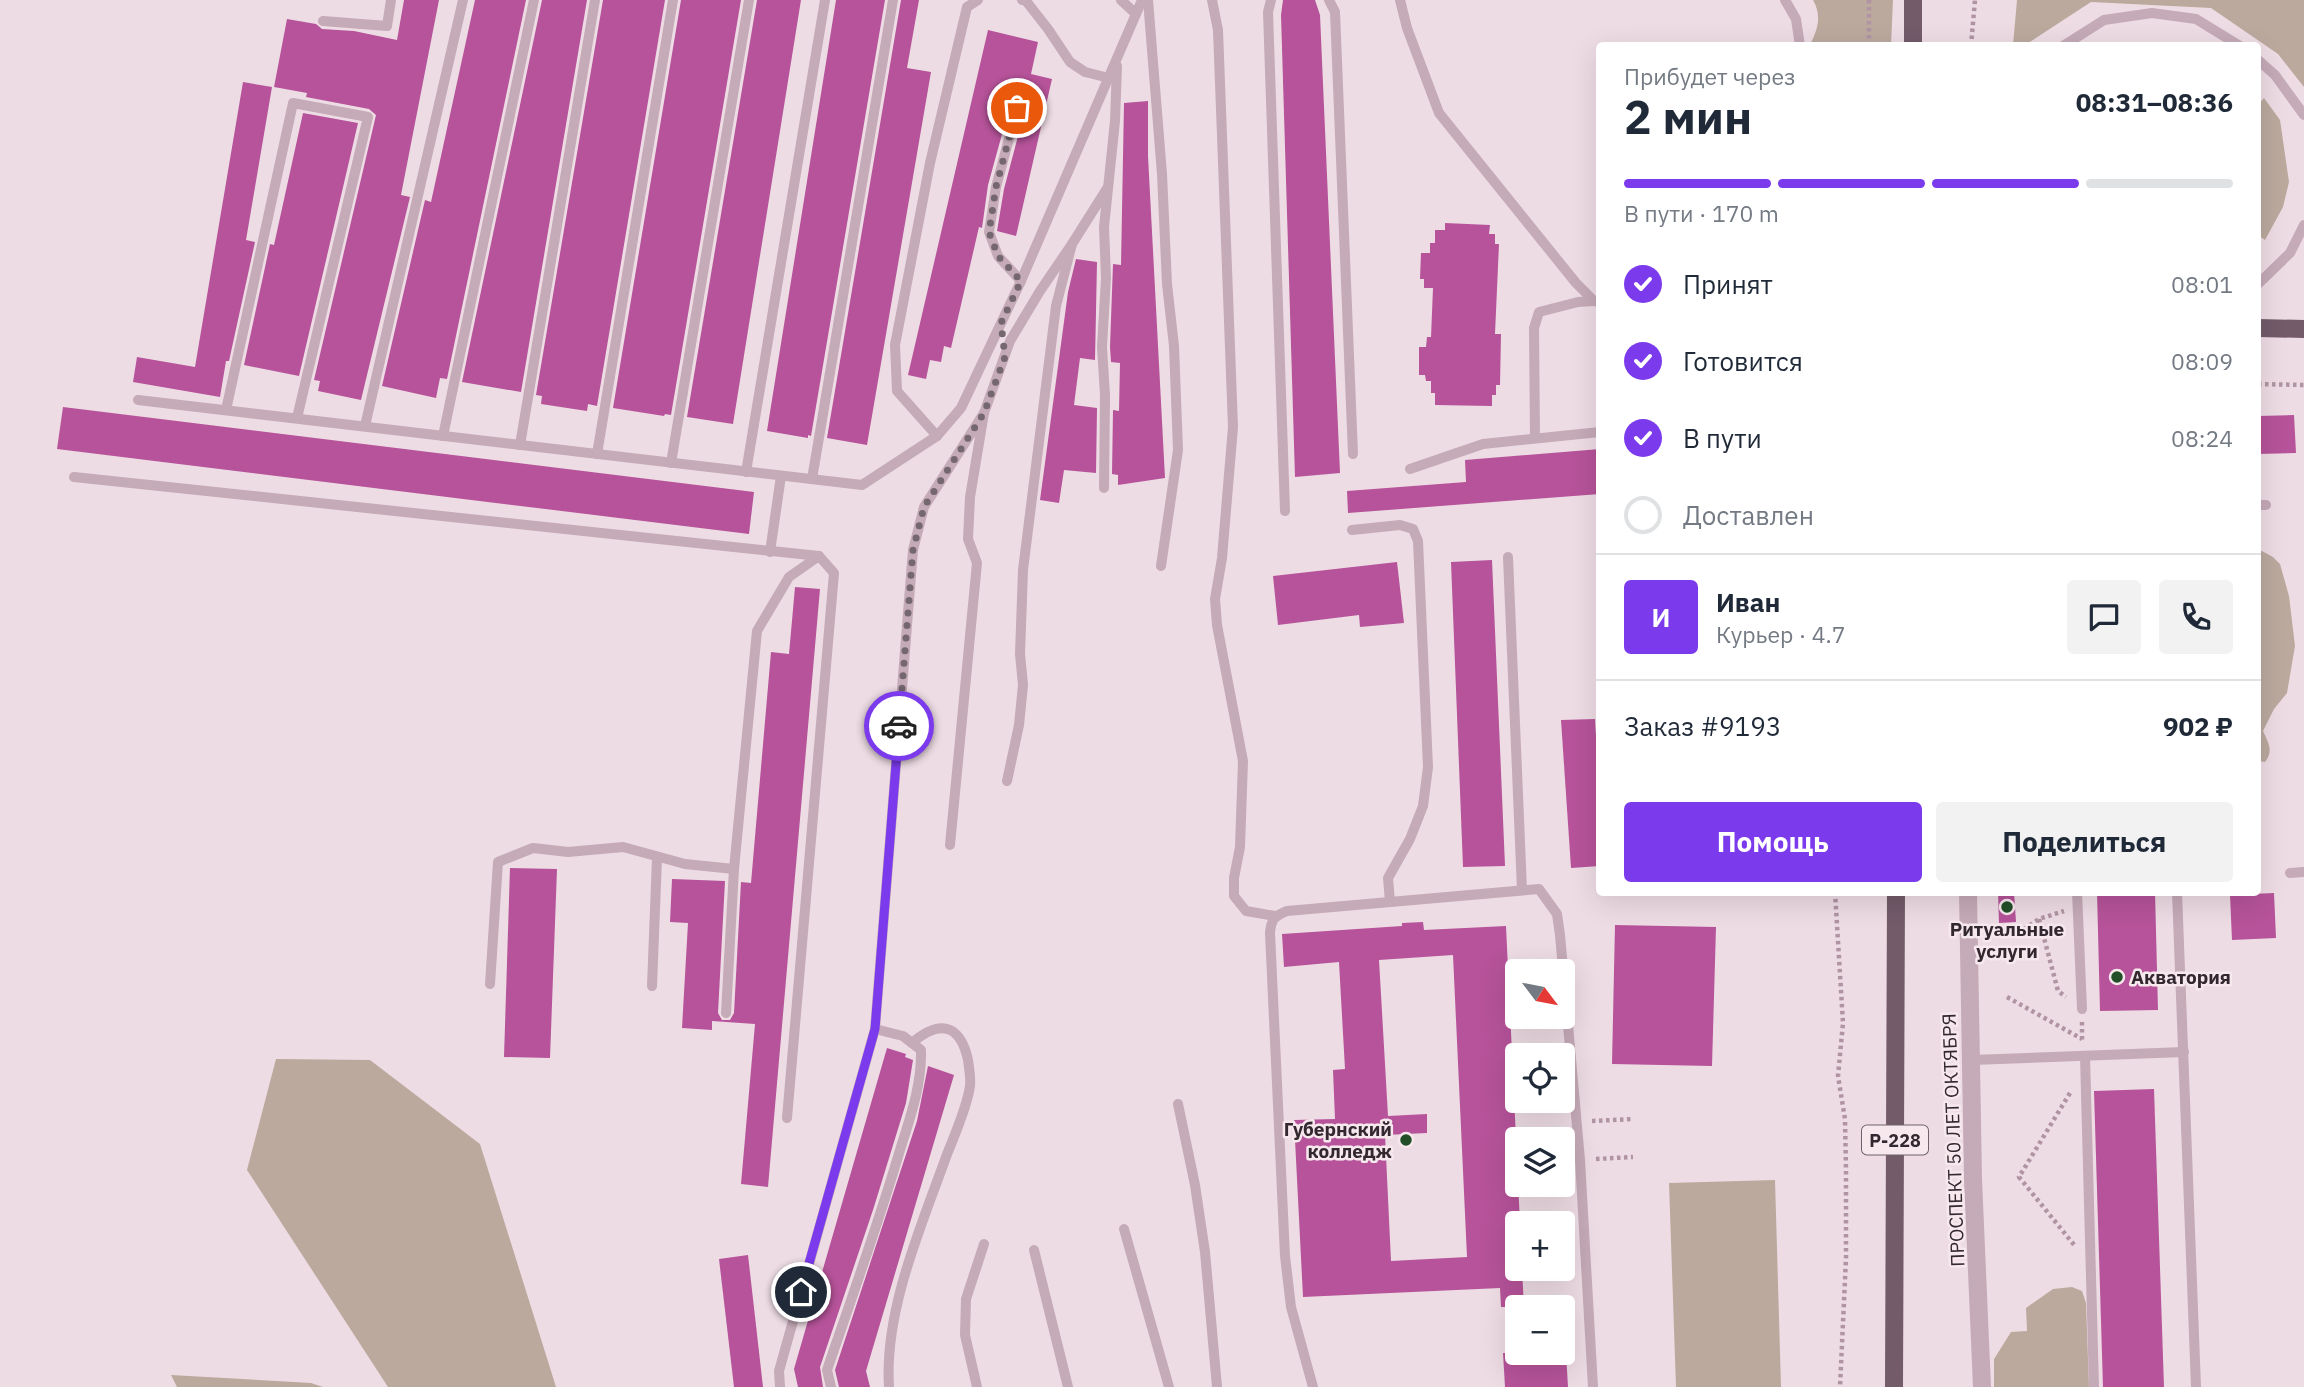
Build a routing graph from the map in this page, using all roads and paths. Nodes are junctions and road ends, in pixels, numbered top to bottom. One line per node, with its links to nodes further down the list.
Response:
1 (391, 0): 23 (lane)
2 (463, 0): 52 (lane)
3 (534, 0): 54 (lane)
4 (594, 0): 57 (lane)
5 (673, 0): 58 (lane)
6 (749, 0): 60 (lane)
7 (825, 0): 62 (lane)
8 (893, 0): 65 (lane)
9 (978, 0): 55 (lane)
10 (1022, 0): 32 (lane)
11 (1121, 0): 22 (lane)
12 (1142, 0): 22 (lane)
13 (1148, 0): 72 (lane)
14 (1212, 0): 87 (lane)
15 (1271, 0): 67 (lane)
16 (1329, 0): 59 (lane)
17 (1399, 0): 40 (lane)
18 (1785, 0): 24 (lane)
19 (1868, 0): 25 (path)
20 (1913, 0): 26 (main road)
21 (1975, 0): 27 (path)
22 (1136, 14): 30 (lane)
23 (323, 21)
24 (1799, 42)
25 (1869, 42)
26 (1913, 42)
27 (1971, 42)
28 (2069, 42): 29 (lane)
29 (2233, 42)
30 (1117, 60): 32 (lane); 35 (lane)
31 (2261, 62): 34 (lane)
32 (1109, 78): 38 (lane)
33 (1022, 90): 38 (lane)
34 (2304, 115)
35 (1108, 187): 37 (lane); 66 (lane)
36 (2304, 225): 39 (lane)
37 (1072, 244): 45 (lane); 73 (lane)
38 (1021, 281): 42 (lane)
39 (2261, 281)
40 (1596, 301)
41 (1596, 302): 56 (lane)
42 (1001, 323): 45 (lane); 55 (lane)
43 (2261, 328): 44 (main road)
44 (2304, 328)
45 (1005, 357): 50 (lane)
46 (2261, 384): 47 (path)
47 (2304, 385)
48 (138, 400): 49 (lane)
49 (226, 410): 51 (lane); 51 (lane)
50 (984, 413): 74 (lane); 95 (lane)
51 (297, 418): 52 (lane)
52 (365, 426): 54 (lane)
53 (1596, 432): 56 (lane)
54 (443, 436): 57 (lane)
55 (937, 436): 65 (lane)
56 (1535, 439): 61 (lane)
57 (520, 445): 58 (lane)
58 (597, 454): 60 (lane)
59 (1353, 454)
60 (671, 463): 62 (lane)
61 (1410, 468)
62 (746, 471): 63 (lane)
63 (781, 475): 65 (lane); 69 (lane)
64 (74, 477): 69 (lane)
65 (812, 479)
66 (1104, 488)
67 (1285, 511)
68 (1352, 530): 85 (lane)
69 (770, 552): 70 (lane)
70 (819, 556): 76 (lane); 103 (lane)
71 (1508, 557): 79 (lane)
72 (1161, 566)
73 (1007, 781)
74 (950, 845)
75 (657, 858): 76 (lane); 90 (lane); 91 (lane)
76 (734, 869): 94 (lane)
77 (2304, 872): 78 (lane)
78 (2290, 873)
79 (1522, 890): 85 (lane); 105 (lane)
80 (1835, 896): 121 (path)
81 (1895, 896): 122 (main road, Р-228)
82 (1968, 896): 100 (street, ПРОСПЕКТ 50 ЛЕТ ОКТЯБРЯ)
83 (2077, 896): 86 (lane)
84 (2177, 896): 98 (lane)
85 (1390, 902): 87 (lane)
86 (2078, 907): 88 (path); 93 (lane)
87 (1275, 916): 119 (lane)
88 (2039, 919): 89 (path); 93 (path)
89 (2012, 937)
90 (490, 984)
91 (652, 986)
92 (2007, 997): 96 (path)
93 (2082, 1009): 96 (path)
94 (726, 1013)
95 (875, 1029): 97 (lane); 112 (lane)
96 (2082, 1039): 99 (path)
97 (912, 1043): 113 (lane); 114 (lane)
98 (2183, 1052): 99 (lane); 125 (lane)
99 (2085, 1056): 100 (lane); 101 (lane)
100 (1972, 1060): 123 (street, ПРОСПЕКТ 50 ЛЕТ ОКТЯБРЯ)
101 (2085, 1069): 111 (lane); 111 (path)
102 (1178, 1104): 118 (lane)
103 (787, 1118)
104 (1633, 1119): 105 (path)
105 (1576, 1121): 107 (lane)
106 (1633, 1157): 107 (path)
107 (1580, 1160): 120 (lane)
108 (1124, 1229): 117 (lane)
109 (984, 1244): 115 (lane)
110 (1034, 1250): 116 (lane)
111 (2091, 1266): 124 (lane)
112 (780, 1387)
113 (831, 1387)
114 (890, 1387)
115 (977, 1387)
116 (1068, 1387)
117 (1169, 1387)
118 (1217, 1387)
119 (1313, 1387)
120 (1593, 1387)
121 (1840, 1387)
122 (1894, 1387)
123 (1982, 1387)
124 (2094, 1387)
125 (2196, 1387)

